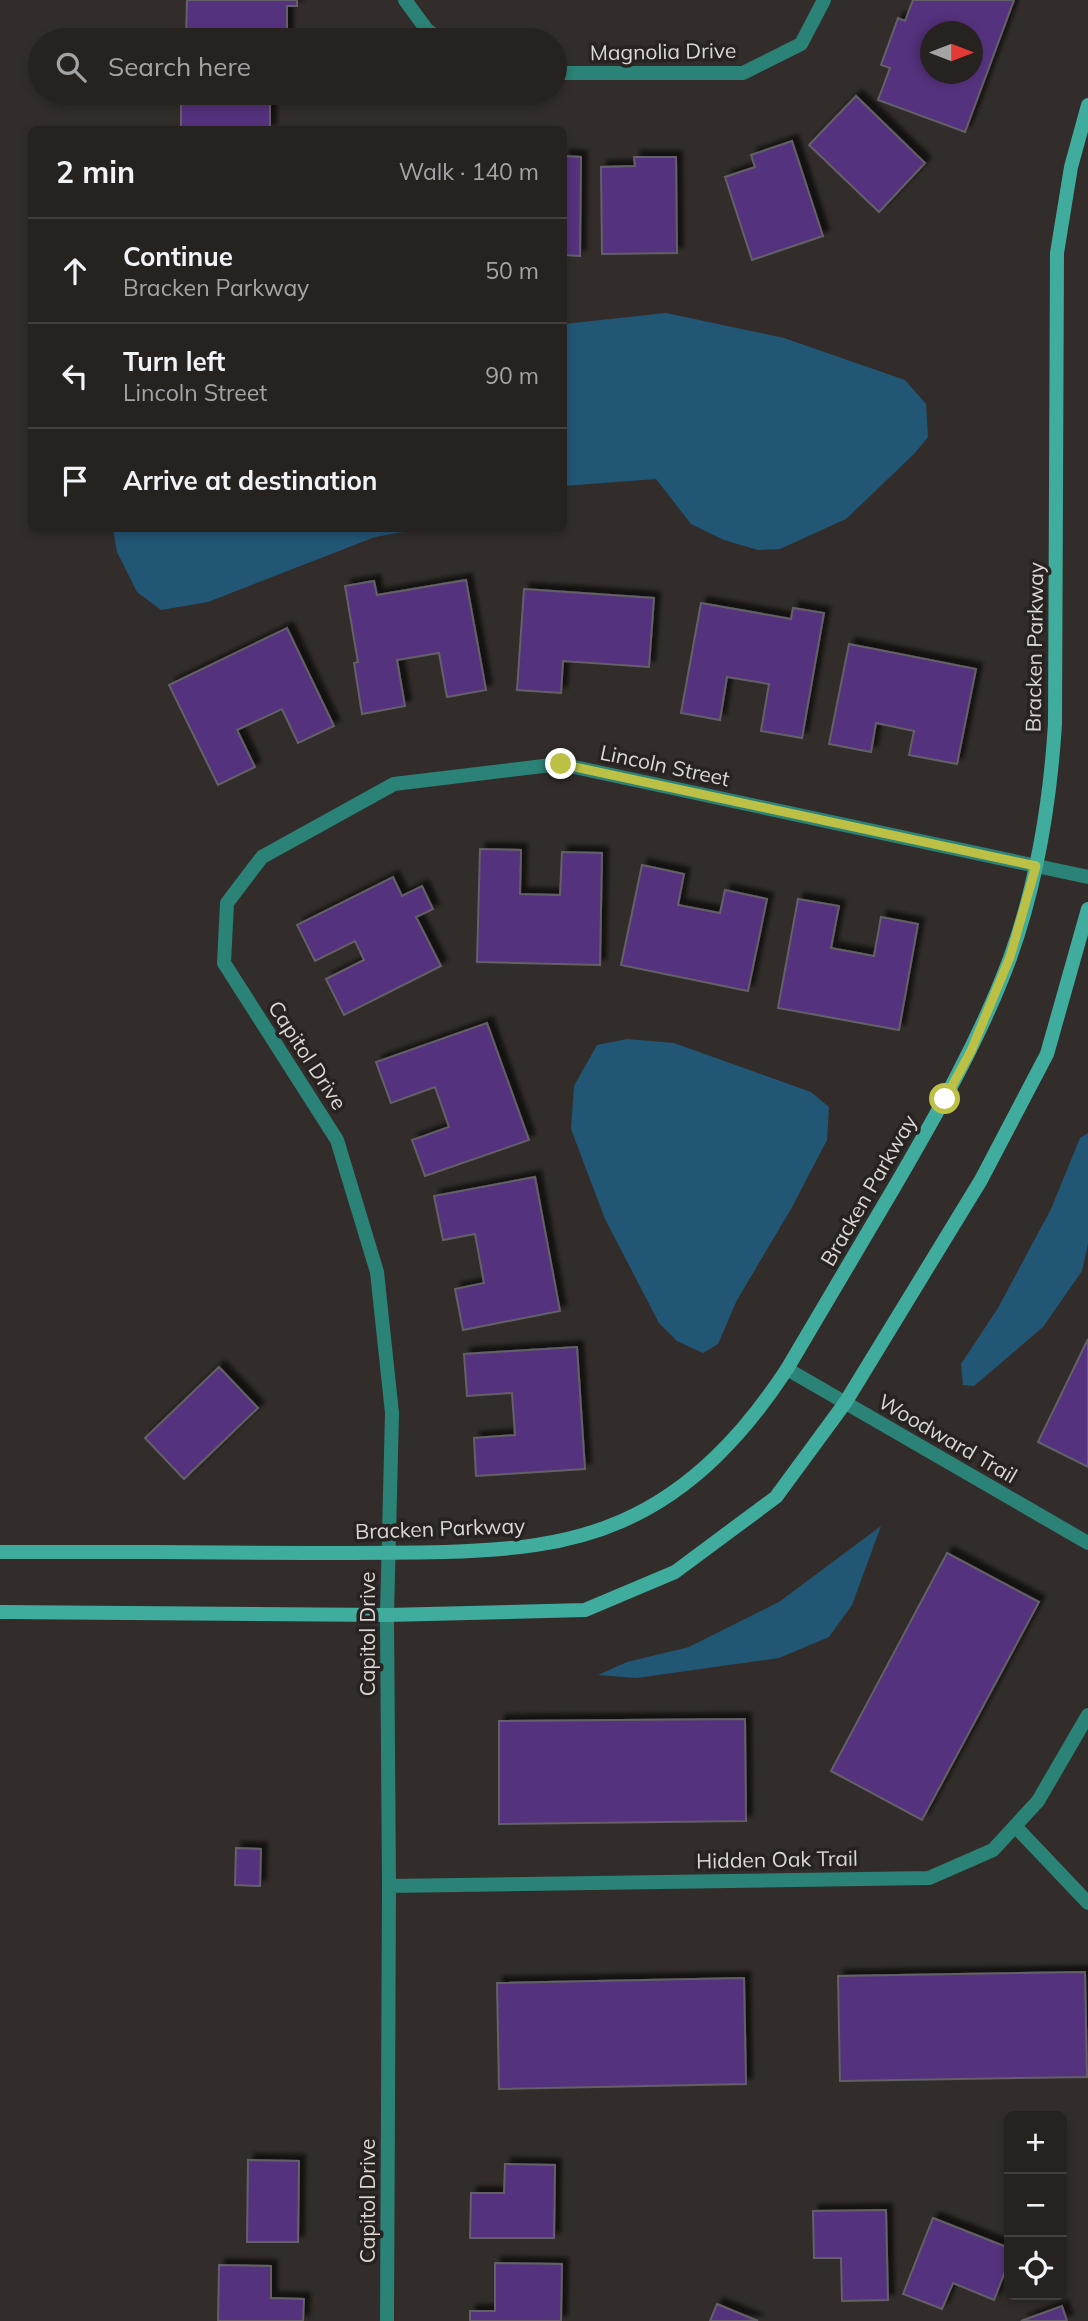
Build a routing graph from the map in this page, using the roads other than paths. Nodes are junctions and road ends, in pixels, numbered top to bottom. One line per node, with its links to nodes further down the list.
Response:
1 (405, 0): 3 (street)
2 (824, 0): 4 (street, Magnolia Drive)
3 (426, 28)
4 (567, 73)
5 (1088, 106): 6 (street, Bracken Parkway)
6 (1036, 866): 7 (street, Lincoln Street); 8 (street, Lincoln Street); 10 (street, Bracken Parkway)
7 (1088, 877)
8 (227, 903): 14 (street, Capitol Drive)
9 (1088, 909): 11 (street)
10 (787, 1369): 11 (street, Woodward Trail); 14 (street, Bracken Parkway)
11 (845, 1403): 12 (street, Woodward Trail); 16 (street)
12 (1088, 1543)
13 (0, 1552): 14 (street, Bracken Parkway)
14 (388, 1553): 16 (street, Capitol Drive)
15 (0, 1612): 16 (street)
16 (387, 1615): 19 (street, Capitol Drive)
17 (1088, 1715): 18 (street, Hidden Oak Trail)
18 (1015, 1826): 19 (street, Hidden Oak Trail); 20 (street)
19 (389, 1886): 21 (street, Capitol Drive)
20 (1088, 1903)
21 (387, 2321)

